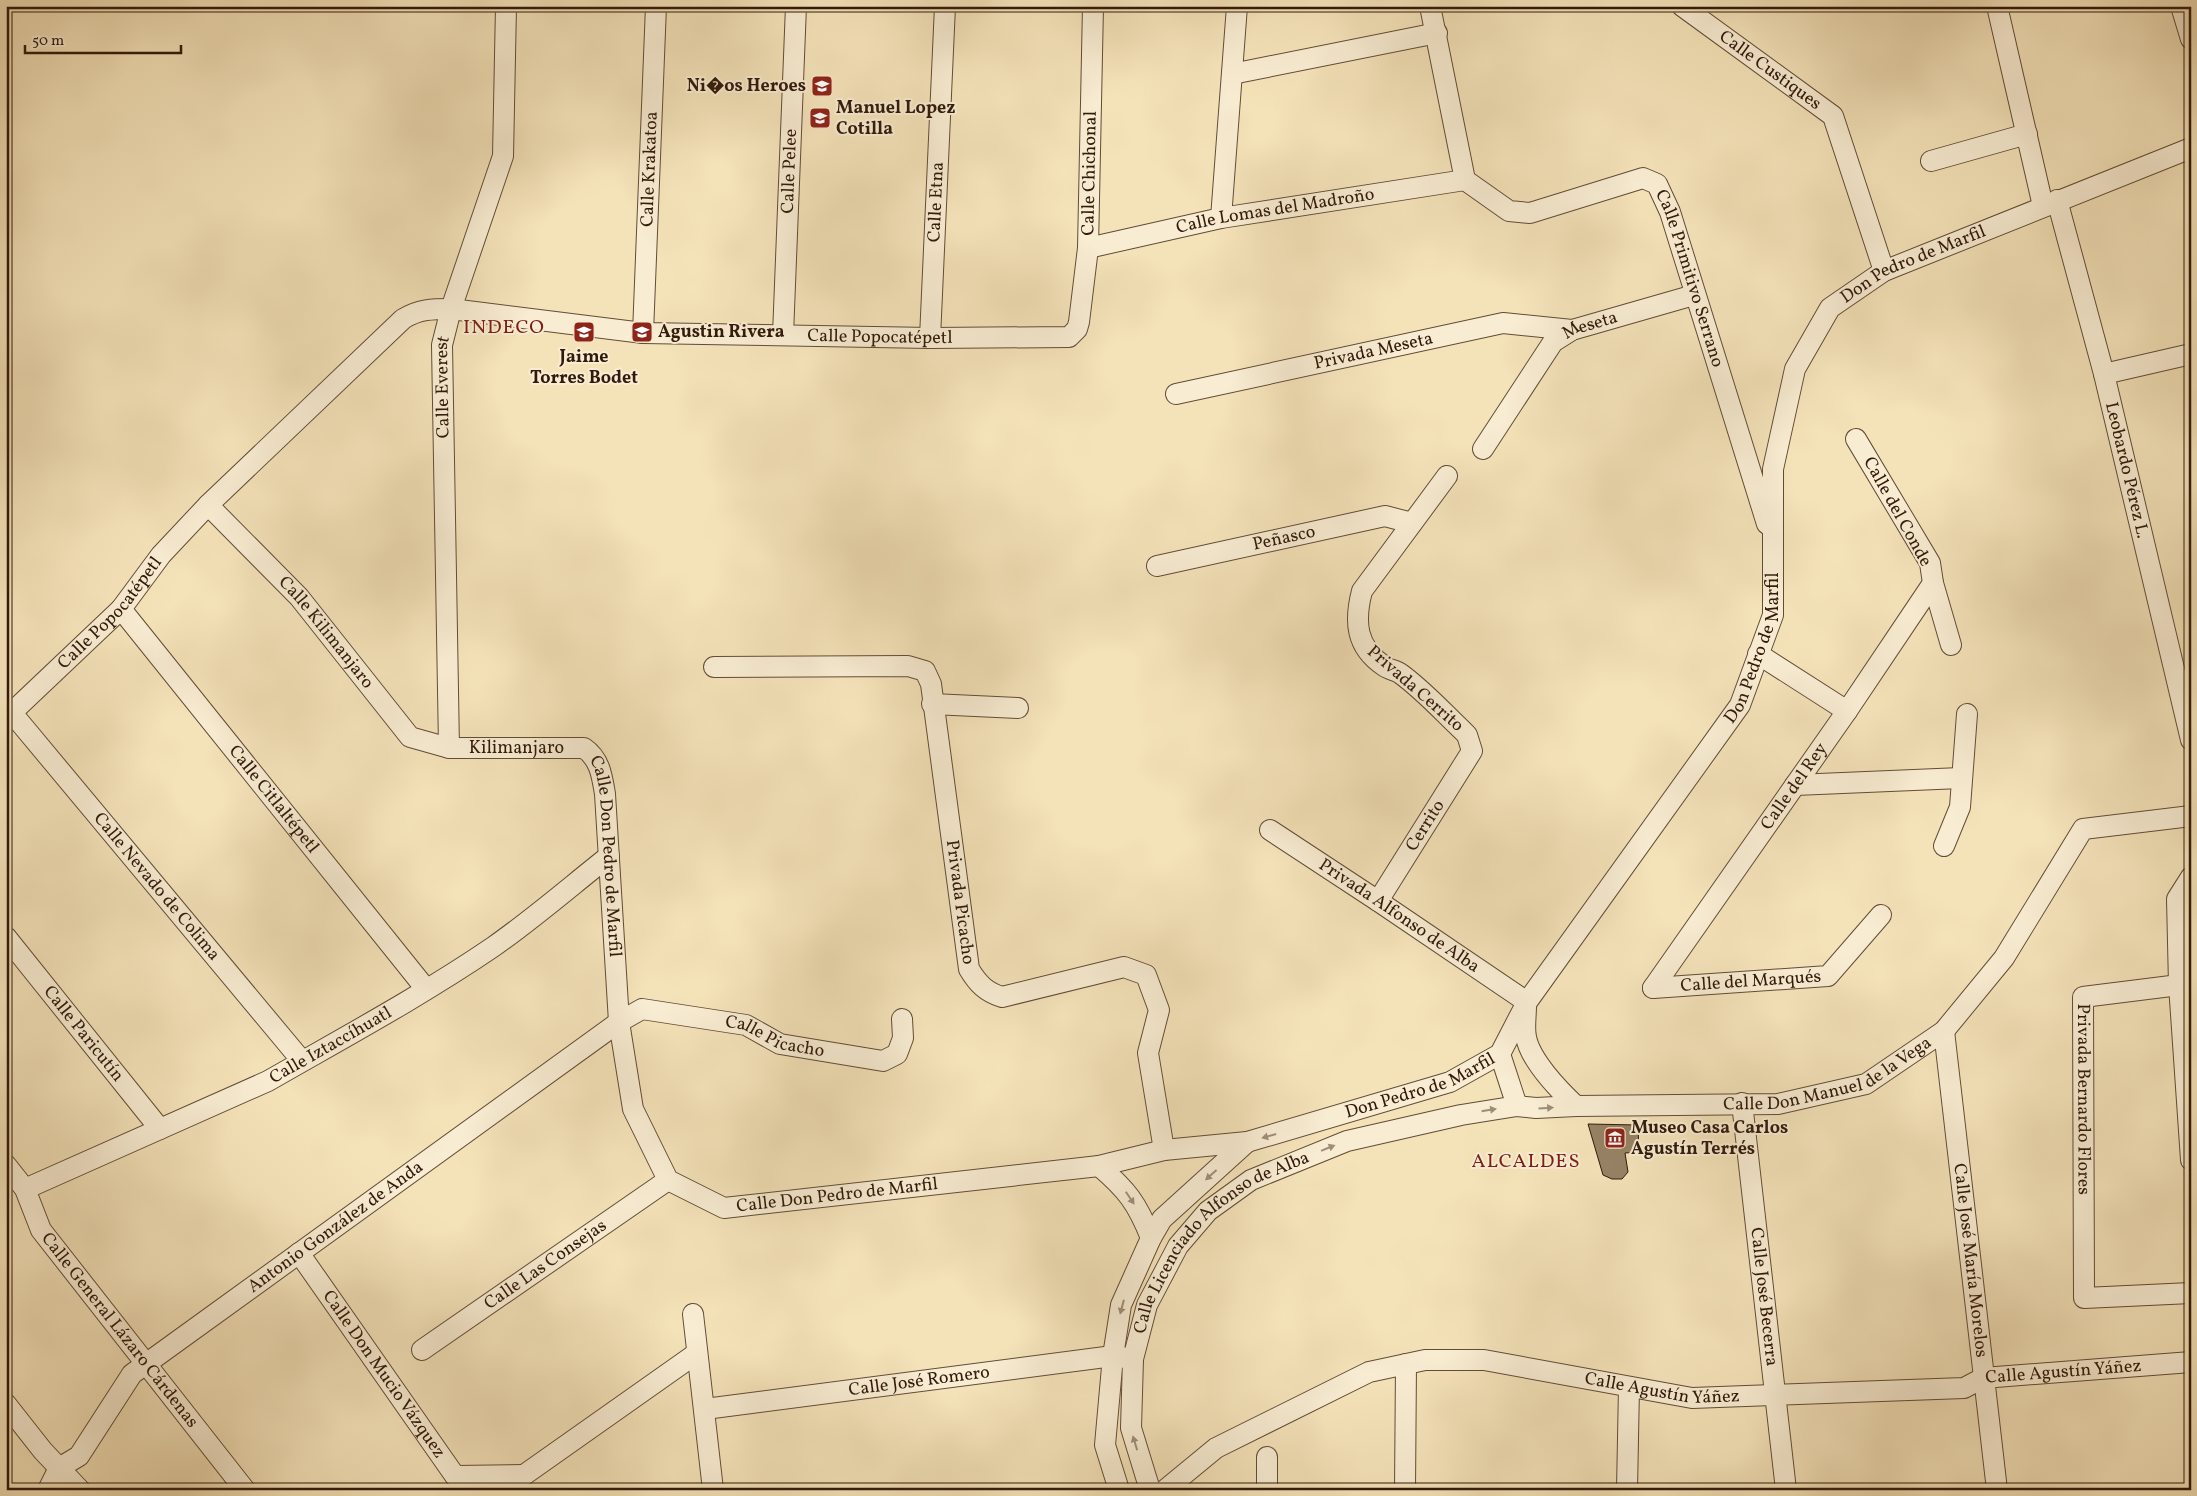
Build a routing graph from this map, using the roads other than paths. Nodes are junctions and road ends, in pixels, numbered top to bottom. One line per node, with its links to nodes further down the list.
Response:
1 (506, 6): 23 (street, Calle Everest)
2 (656, 6): 25 (street, Calle Krakatoa)
3 (796, 6): 26 (street, Calle Pelee)
4 (946, 6): 28 (street, Calle Etna)
5 (1093, 6): 20 (street, Calle Chichonal)
6 (1237, 6): 13 (street)
7 (1430, 6): 11 (street)
8 (1682, 6): 21 (street, Calle Custiques)
9 (1997, 6): 14 (street, Leobardo Pérez L.)
10 (2181, 6): 12 (street)
11 (1437, 33): 13 (street); 17 (street)
12 (2191, 39)
13 (1232, 74): 19 (street)
14 (2027, 134): 16 (street); 18 (street, Leobardo Pérez L.)
15 (2191, 148): 18 (street, Don Pedro de Marfil)
16 (1931, 161)
17 (1465, 180): 19 (street, Calle Lomas del Madroño); 22 (street, Calle Primitivo Serrano)
18 (2050, 203): 21 (street, Don Pedro de Marfil); 30 (street, Leobardo Pérez L.)
19 (1220, 218): 20 (street, Calle Lomas del Madroño)
20 (1088, 248): 27 (street, Calle Chichonal)
21 (1884, 271): 37 (street, Don Pedro de Marfil)
22 (1694, 294): 24 (street, Meseta); 37 (street, Calle Primitivo Serrano)
23 (451, 309): 25 (street, Calle Popocatépetl); 35 (street, Calle Popocatépetl); 50 (street, Calle Everest)
24 (1572, 330): 31 (street, Privada Meseta); 33 (street, Meseta)
25 (643, 333): 26 (street, Calle Popocatépetl)
26 (783, 335): 28 (street, Calle Popocatépetl)
27 (1069, 337): 28 (street, Calle Popocatépetl)
28 (930, 338)
29 (2191, 354): 30 (street)
30 (2104, 374): 49 (street, Leobardo Pérez L.)
31 (1176, 394)
32 (1856, 438): 39 (street, Calle del Conde)
33 (1483, 449)
34 (1448, 476): 36 (street, Privada Cerrito)
35 (208, 505): 40 (street, Calle Popocatépetl); 50 (street, Calle Kilimanjaro)
36 (1412, 523): 38 (street, Peñasco); 52 (street, Privada Cerrito)
37 (1773, 542): 42 (street, Don Pedro de Marfil)
38 (1157, 566)
39 (1933, 583): 41 (street, Calle del Conde); 46 (street, Calle del Rey)
40 (121, 609): 48 (street, Calle Popocatépetl); 65 (street, Calle Citlaltépetl)
41 (1951, 645)
42 (1758, 654): 46 (street); 66 (street, Don Pedro de Marfil)
43 (714, 667): 44 (street, Privada Picacho)
44 (932, 704): 45 (street); 78 (street, Privada Picacho)
45 (1018, 708)
46 (1847, 711): 54 (street, Calle del Rey)
47 (1967, 714): 53 (street)
48 (9, 716): 71 (street, Calle Nevado de Colima)
49 (2191, 740)
50 (449, 748): 51 (street, Kilimanjaro)
51 (584, 748): 58 (street, Calle Don Pedro de Marfil)
52 (1472, 751): 60 (street, Cerrito)
53 (1962, 778): 54 (street); 57 (street)
54 (1795, 785): 64 (street, Calle del Rey)
55 (2191, 816): 69 (street, Calle Don Manuel de la Vega)
56 (1270, 830): 60 (street, Privada Alfonso de Alba)
57 (1944, 846)
58 (609, 856): 65 (street, Calle Iztaccíhuatl); 68 (street, Calle Don Pedro de Marfil)
59 (2191, 877): 63 (street)
60 (1378, 900): 66 (street, Privada Alfonso de Alba)
61 (1881, 915): 64 (street, Calle del Marqués)
62 (6, 937): 76 (street, Calle Paricutín)
63 (2178, 986): 79 (street); 86 (street, Privada Bernardo Flores)
64 (1653, 988)
65 (426, 989): 71 (street, Calle Iztaccíhuatl)
66 (1526, 1002): 70 (street, Don Pedro de Marfil); 74 (street)
67 (902, 1020): 68 (street, Calle Picacho)
68 (619, 1022): 82 (street, Calle Don Pedro de Marfil); 85 (street, Antonio González de Anda)
69 (1944, 1031): 72 (street, Calle Don Manuel de la Vega); 95 (street, Calle José María Morelos)
70 (1500, 1054): 73 (street); 77 (street, Don Pedro de Marfil, one-way to 77)
71 (302, 1061): 76 (street, Calle Iztaccíhuatl)
72 (1742, 1103): 74 (street, Calle Don Manuel de la Vega); 97 (street, Calle José Becerra)
73 (1517, 1106): 74 (street, Calle Don Manuel de la Vega, one-way to 74); 75 (street, Calle Don Manuel de la Vega, one-way to 73)
74 (1576, 1106)
75 (1461, 1115): 91 (street, Calle Licenciado Alfonso de Alba, one-way to 75)
76 (160, 1129): 83 (street, Calle Iztaccíhuatl)
77 (1247, 1142): 78 (street, Calle Don Pedro de Marfil); 84 (street, Calle Licenciado Alfonso de Alba, one-way to 84)
78 (1164, 1150): 81 (street, Calle Don Pedro de Marfil)
79 (2191, 1160)
80 (6, 1165): 83 (street, Calle General Lázaro Cárdenas)
81 (1099, 1166): 82 (street, Calle Don Pedro de Marfil); 84 (street, one-way to 84)
82 (668, 1180): 88 (street, Calle Las Consejas)
83 (26, 1189): 93 (street, Calle General Lázaro Cárdenas)
84 (1151, 1238): 90 (street, Calle Licenciado Alfonso de Alba, one-way to 90)
85 (299, 1253): 93 (street, Antonio González de Anda); 103 (street, Calle Don Mucio Vázquez)
86 (2191, 1293)
87 (693, 1314): 89 (street)
88 (422, 1350)
89 (697, 1353): 99 (street); 103 (street)
90 (1113, 1356): 91 (street, Calle José Romero); 99 (street, Calle José Romero); 108 (street, Calle Licenciado Alfonso de Alba)
91 (1133, 1359): 109 (street, Calle Licenciado Alfonso de Alba, one-way to 91)
92 (2191, 1362): 95 (street, Calle Agustín Yáñez)
93 (145, 1364): 100 (street, Antonio González de Anda); 106 (street, Calle General Lázaro Cárdenas)
94 (1406, 1364): 96 (street, Calle Agustín Yáñez); 110 (street, Calle Agustín Yáñez); 112 (street)
95 (1983, 1378): 97 (street, Calle Agustín Yáñez); 115 (street, Calle José María Morelos)
96 (1629, 1387): 97 (street, Calle Agustín Yáñez); 113 (street)
97 (1775, 1395): 114 (street, Calle José Becerra)
98 (6, 1404): 102 (street)
99 (705, 1409): 107 (street)
100 (78, 1456): 102 (street, Antonio González de Anda); 104 (street)
101 (1268, 1457): 111 (street)
102 (60, 1468): 104 (street); 105 (street)
103 (526, 1482)
104 (79, 1489)
105 (48, 1490)
106 (245, 1490)
107 (713, 1490)
108 (1119, 1490)
109 (1150, 1490)
110 (1165, 1490)
111 (1267, 1490)
112 (1405, 1490)
113 (1627, 1490)
114 (1786, 1490)
115 (1997, 1490)

